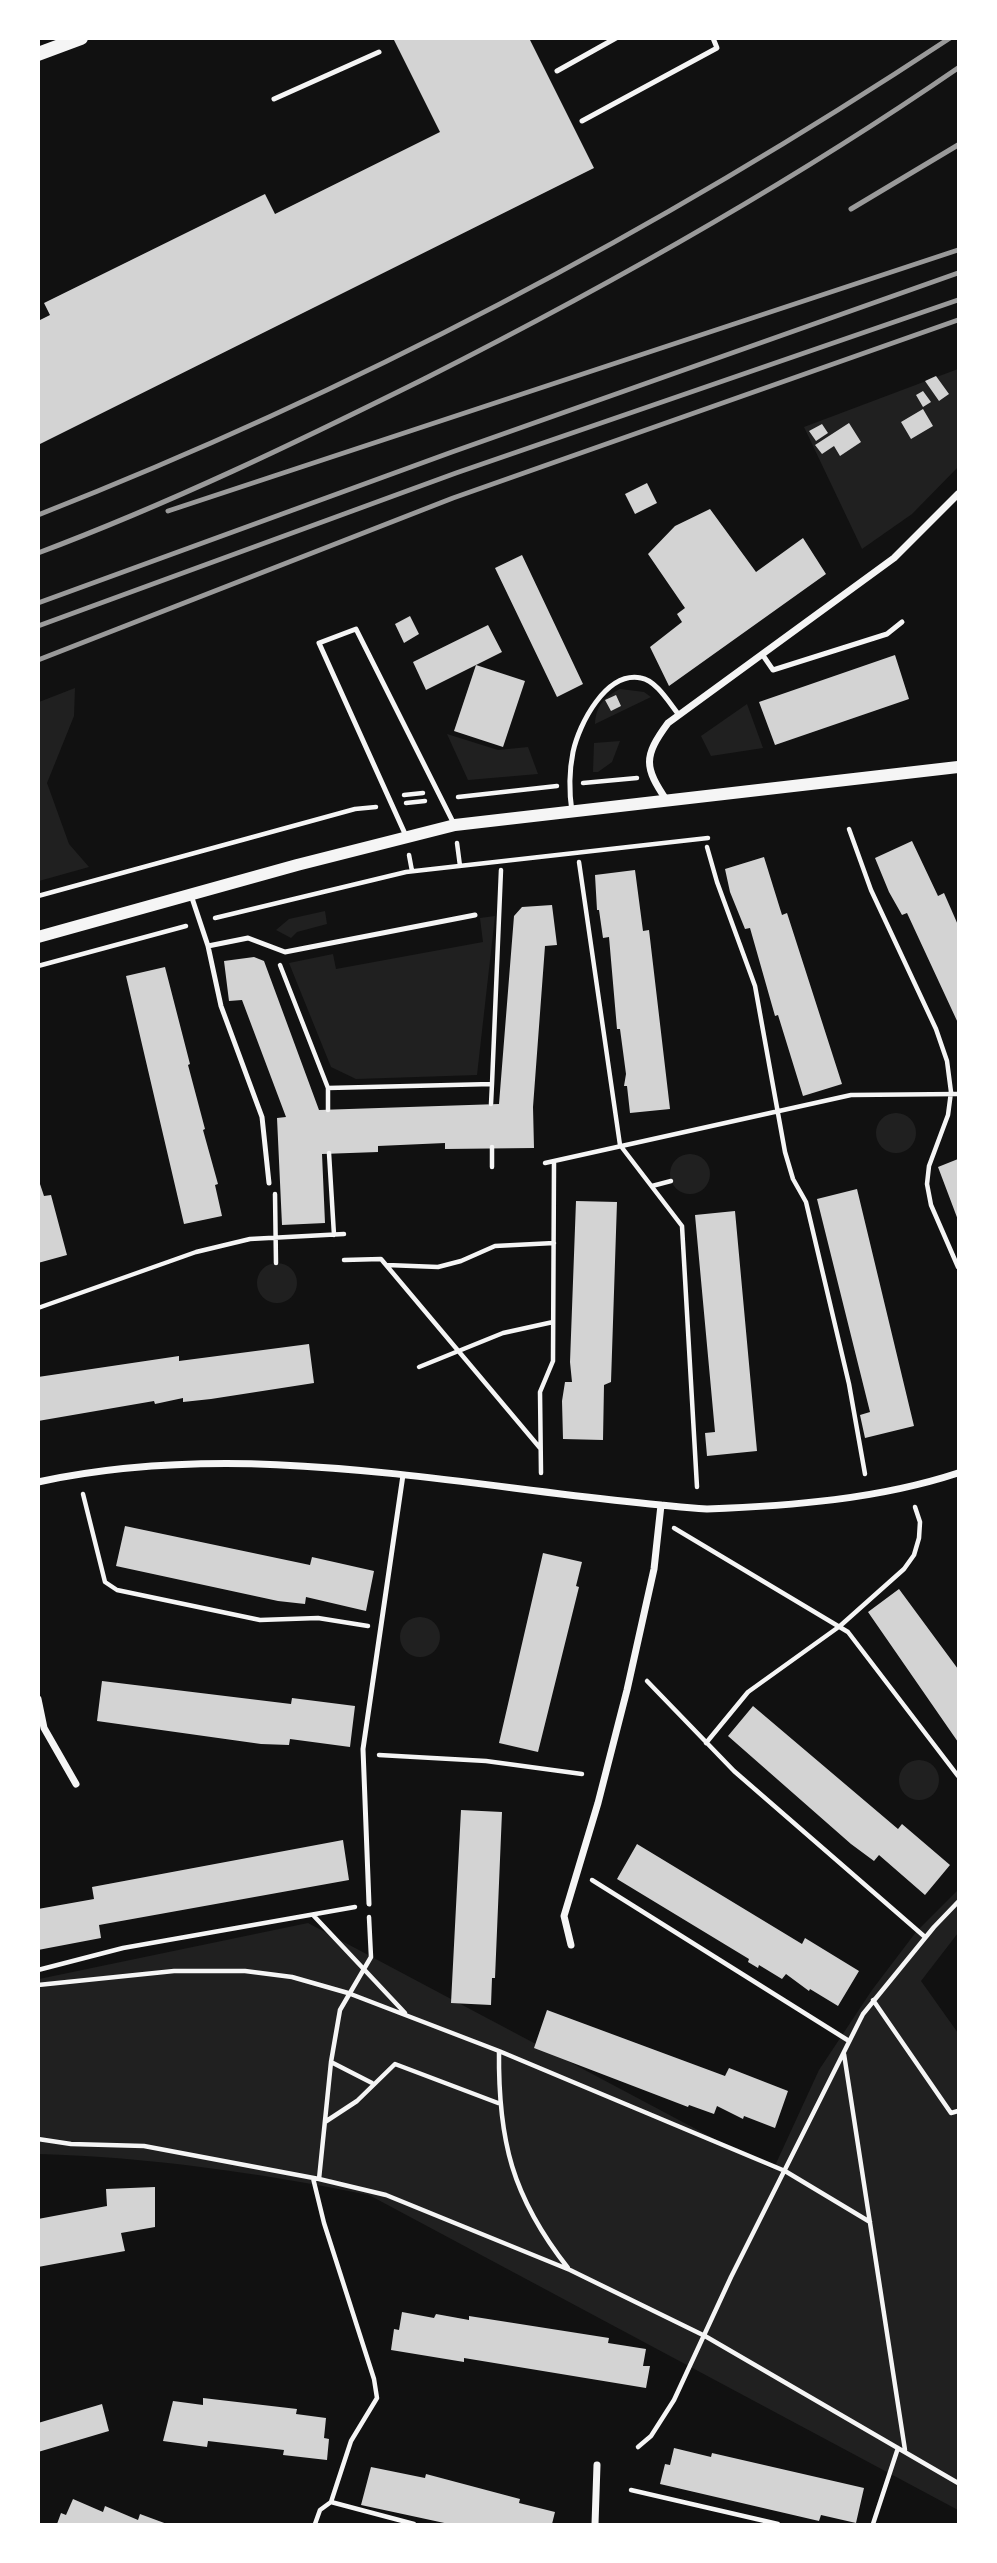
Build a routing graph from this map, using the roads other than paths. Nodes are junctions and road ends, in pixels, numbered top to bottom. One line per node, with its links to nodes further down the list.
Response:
1 (616, 38): 6 (lane)
2 (713, 38): 8 (lane)
3 (68, 41): 5 (main road)
4 (379, 52): 7 (lane)
5 (38, 54)
6 (557, 71)
7 (274, 99)
8 (582, 121)
9 (958, 494): 11 (street)
10 (902, 622): 11 (lane)
11 (762, 654): 12 (street)
12 (679, 715): 14 (street); 15 (lane)
13 (958, 767): 14 (street)
14 (667, 801): 15 (street)
15 (572, 812): 16 (street)
16 (455, 825): 17 (street); 17 (lane)
17 (406, 836): 18 (street)
18 (191, 895): 20 (street); 21 (lane)
19 (475, 915): 21 (lane)
20 (38, 937)
21 (208, 946): 22 (lane)
22 (269, 1183)
23 (958, 1473): 26 (street)
24 (403, 1475): 25 (street); 26 (street); 29 (lane)
25 (38, 1482)
26 (661, 1505): 30 (street)
27 (38, 1699): 28 (street)
28 (76, 1784)
29 (369, 1904)
30 (572, 1945)
31 (597, 2465): 32 (street)
32 (595, 2525)

